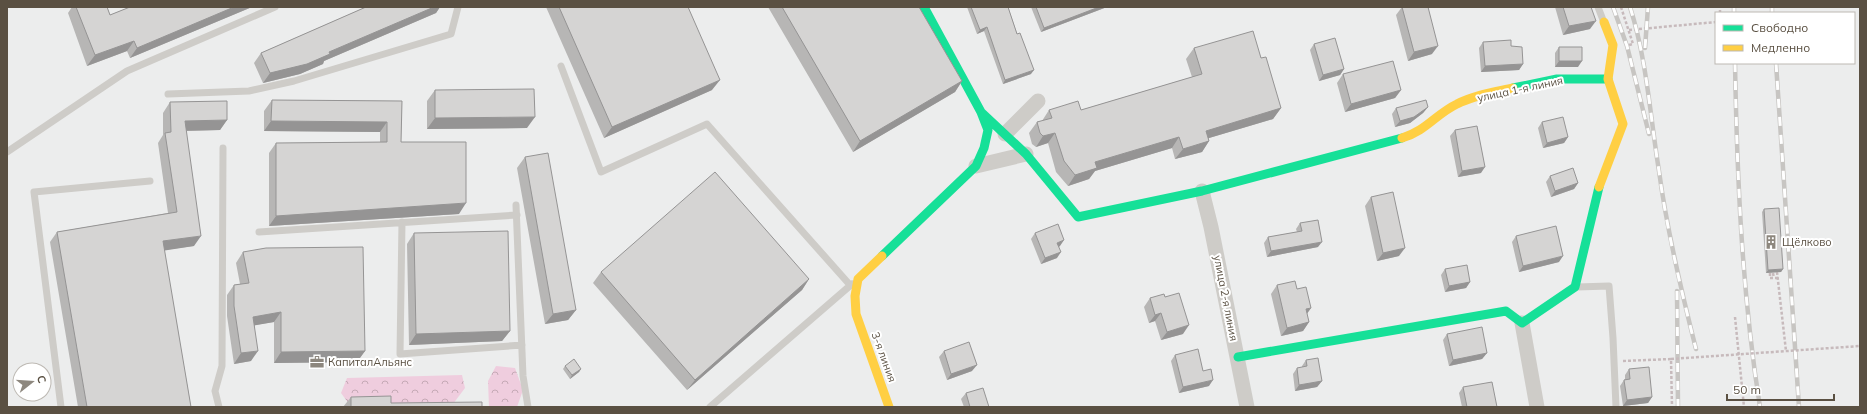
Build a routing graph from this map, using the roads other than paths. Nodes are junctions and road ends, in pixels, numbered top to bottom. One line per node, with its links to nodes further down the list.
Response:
1 (275, 7): 13 (lane)
2 (458, 7): 8 (lane)
3 (924, 7): 10 (street)
4 (1598, 7): 5 (lane)
5 (1604, 22): 7 (street)
6 (561, 66): 23 (lane)
7 (1608, 79): 17 (street, улица 1-я линия); 24 (street)
8 (168, 94)
9 (1038, 101): 11 (street)
10 (981, 112): 11 (street); 15 (street)
11 (1005, 134): 14 (street)
12 (223, 148): 29 (lane)
13 (7, 152)
14 (1026, 154): 15 (street); 17 (street, улица 1-я линия)
15 (976, 166): 22 (street)
16 (150, 181): 28 (lane)
17 (1202, 190): 27 (street, улица 2-я линия)
18 (516, 205): 19 (lane)
19 (517, 215): 20 (lane); 26 (lane)
20 (402, 222): 21 (lane); 26 (lane)
21 (259, 232)
22 (858, 279): 23 (lane); 32 (street, 3-я линия)
23 (850, 285): 31 (lane)
24 (1575, 287): 25 (street); 35 (lane)
25 (1522, 323): 27 (street); 34 (street)
26 (522, 345): 30 (lane)
27 (1238, 357): 33 (street, улица 2-я линия)
28 (61, 407)
29 (219, 407)
30 (528, 407)
31 (710, 407)
32 (889, 407)
33 (1247, 407)
34 (1537, 407)
35 (1616, 407)

